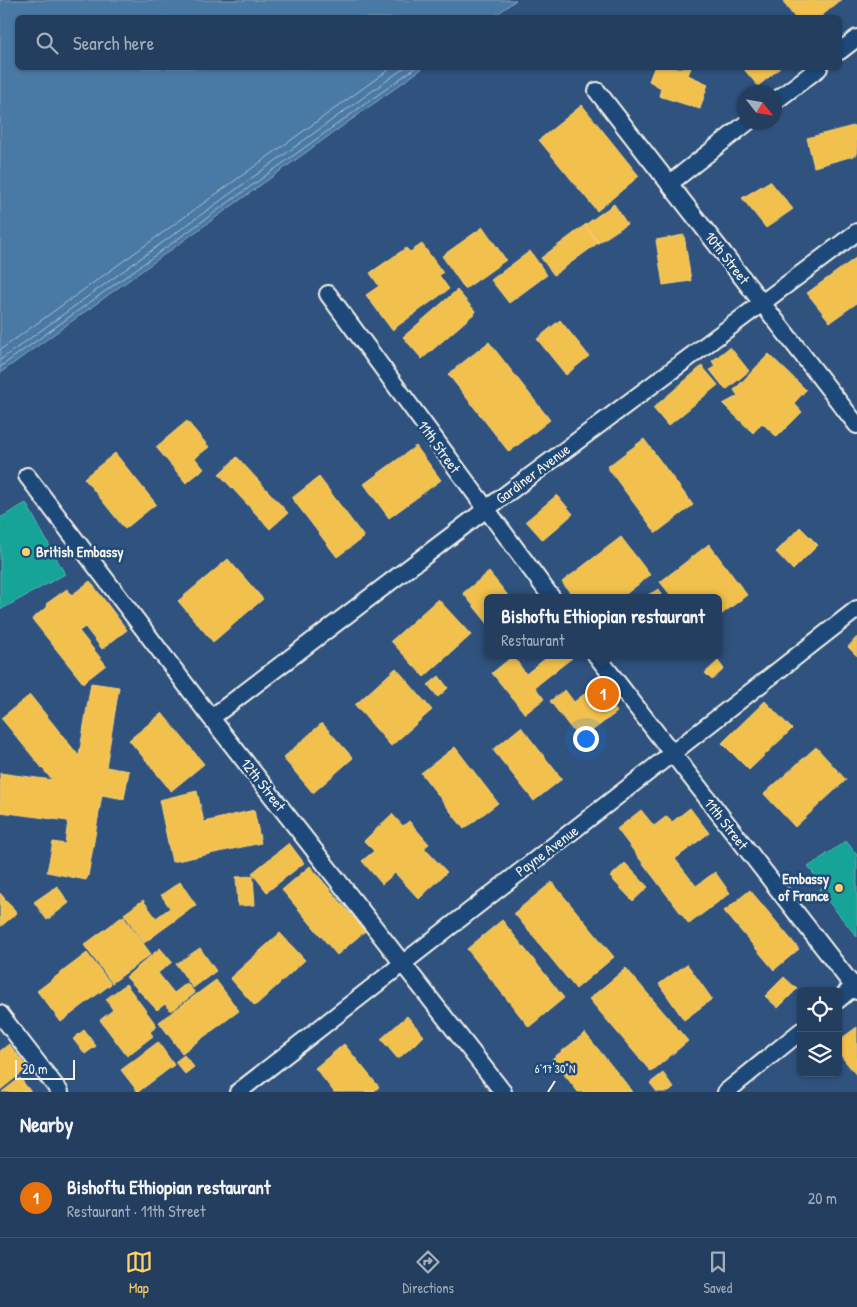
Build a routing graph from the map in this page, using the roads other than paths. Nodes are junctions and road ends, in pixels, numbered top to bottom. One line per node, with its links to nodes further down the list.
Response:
1 (857, 38): 2 (street)
2 (842, 50)
3 (816, 70): 5 (street)
4 (597, 91): 7 (street, 10th Street)
5 (782, 96)
6 (738, 130): 7 (street)
7 (669, 184): 10 (street, 10th Street)
8 (857, 232): 10 (street, Gardiner Avenue)
9 (328, 294): 13 (street, 11th Street)
10 (762, 304): 11 (street, 10th Street); 13 (street, Gardiner Avenue)
11 (857, 425)
12 (27, 476): 17 (street, 12th Street)
13 (485, 510): 14 (street, 11th Street); 17 (street, Gardiner Avenue)
14 (549, 594)
15 (857, 609): 18 (street, Payne Avenue)
16 (599, 659): 18 (street, 11th Street)
17 (210, 718): 19 (street, 12th Street)
18 (672, 755): 19 (street, Payne Avenue); 20 (street, 11th Street)
19 (402, 962): 25 (street, Payne Avenue); 26 (street, 12th Street)
20 (856, 987): 21 (street)
21 (842, 997)
22 (0, 1014): 24 (street)
23 (799, 1032): 27 (street)
24 (60, 1092)
25 (238, 1092)
26 (503, 1092)
27 (726, 1092)

